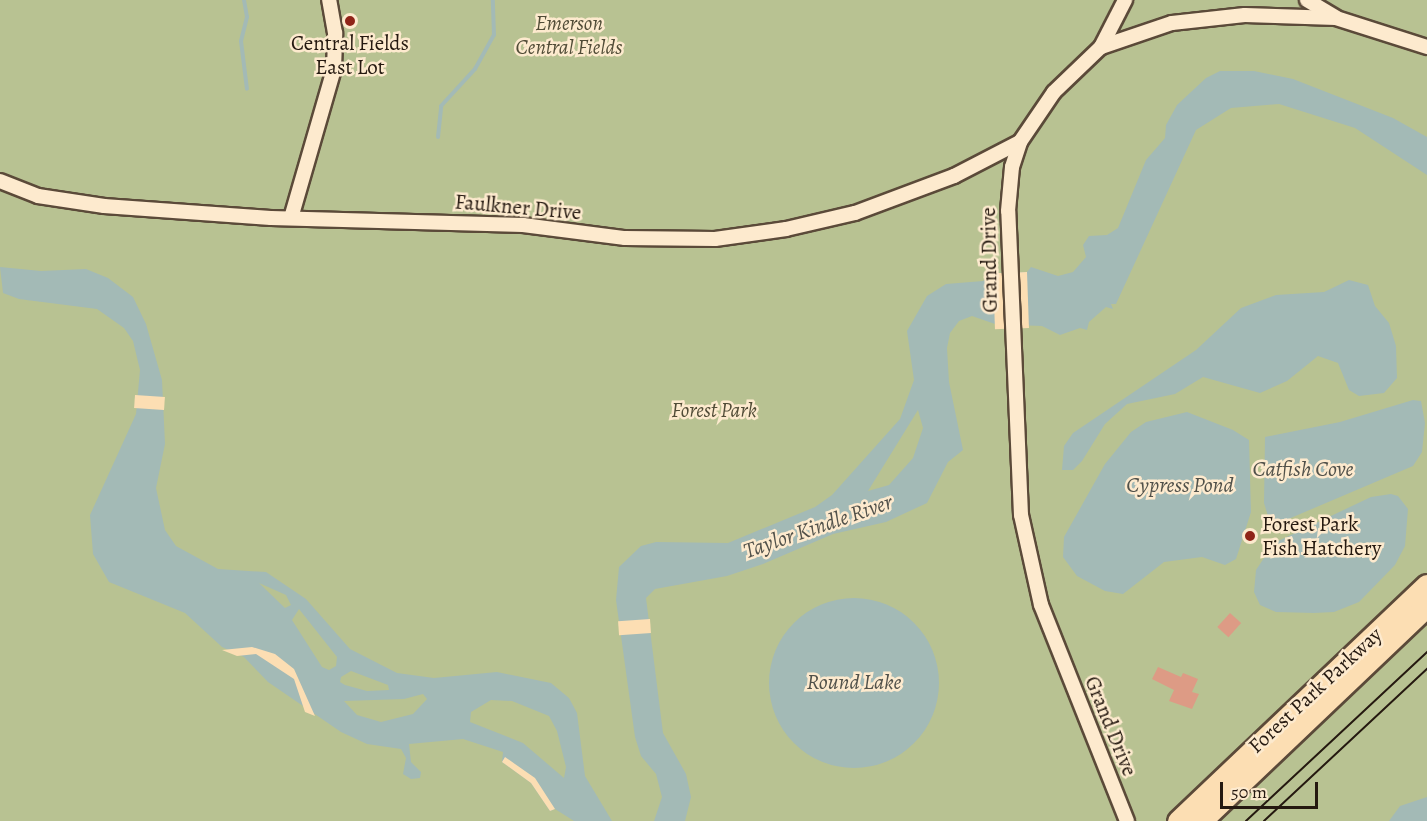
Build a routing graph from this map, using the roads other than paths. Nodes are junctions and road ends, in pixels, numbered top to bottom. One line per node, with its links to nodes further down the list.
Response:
1 (329, 0): 9 (street)
2 (1125, 0): 5 (street)
3 (1307, 0): 4 (street)
4 (1336, 18): 5 (street, Grand Drive); 6 (street, Grand Drive)
5 (1101, 47): 7 (street, Grand Drive)
6 (1427, 47)
7 (1020, 141): 9 (street, Faulkner Drive); 12 (street, Grand Drive)
8 (0, 181): 9 (street, Faulkner Drive)
9 (291, 218)
10 (1427, 585): 13 (main road, Forest Park Parkway)
11 (1427, 606): 14 (main road, Forest Park Parkway)
12 (1126, 821)
13 (1178, 821)
14 (1201, 821)

